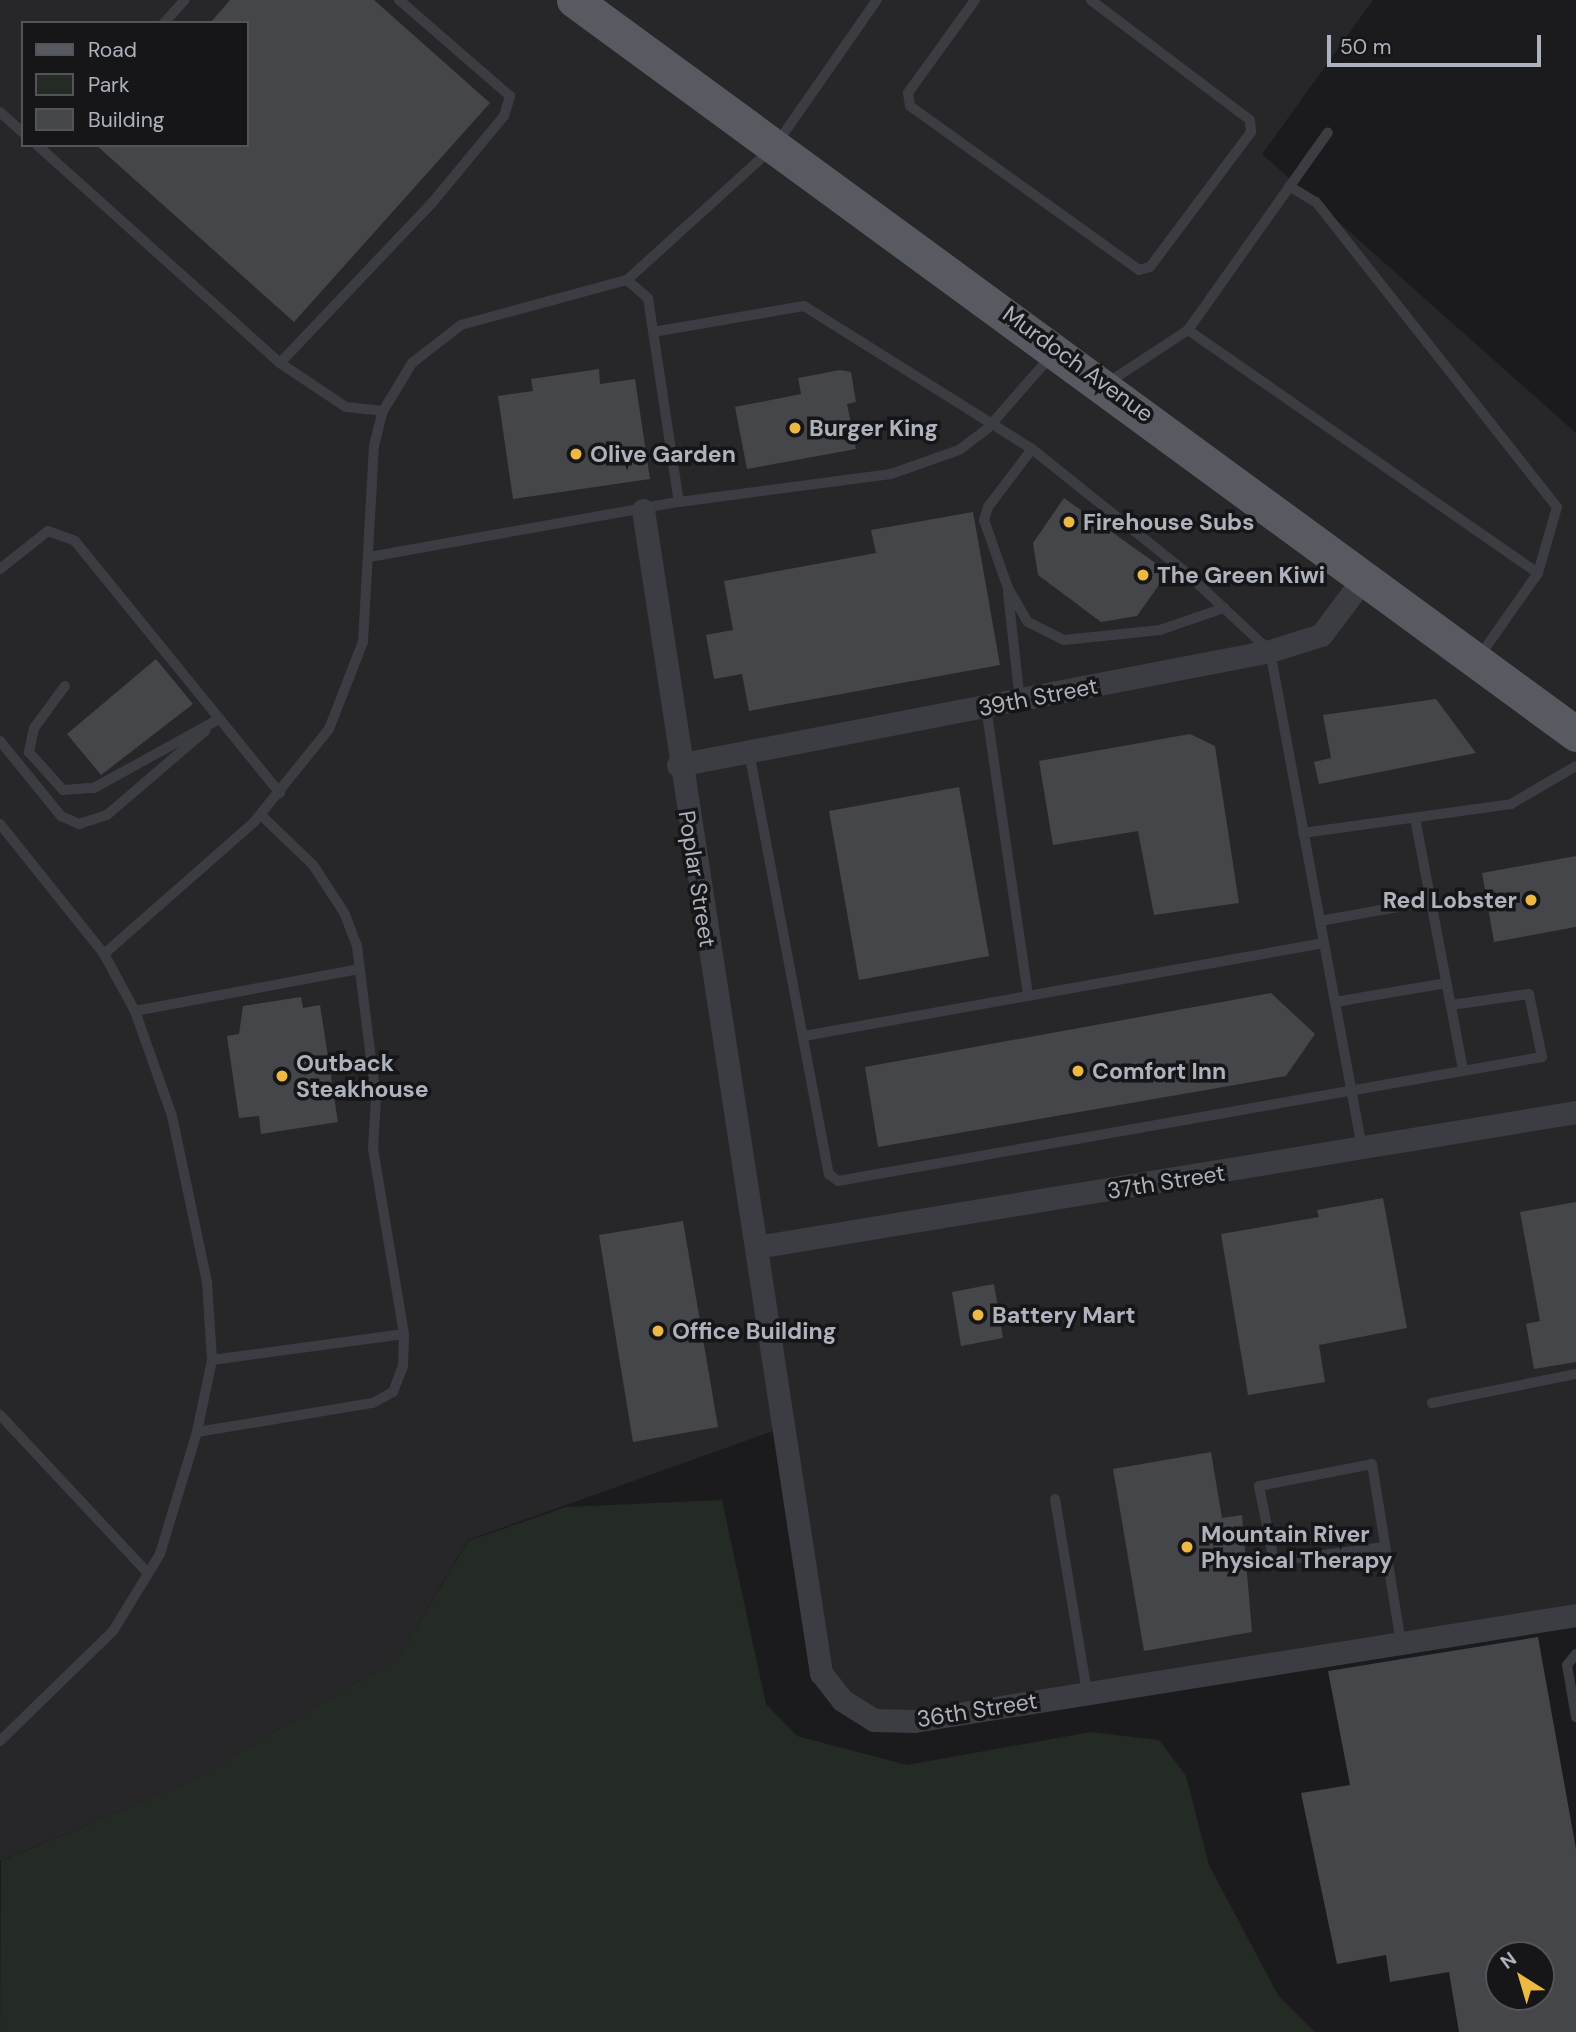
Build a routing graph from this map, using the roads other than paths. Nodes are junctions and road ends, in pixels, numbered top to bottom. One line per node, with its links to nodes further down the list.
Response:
1 (185, 0): 7 (lane)
2 (399, 0): 18 (lane)
3 (574, 0): 11 (main road, Murdoch Avenue)
4 (877, 0): 11 (lane)
5 (975, 0): 6 (lane)
6 (1091, 0)
7 (166, 21)
8 (0, 112): 9 (lane)
9 (21, 131)
10 (1328, 132): 13 (lane)
11 (775, 146): 14 (lane); 17 (main road, Murdoch Avenue)
12 (49, 149): 18 (lane)
13 (1289, 186): 15 (lane); 27 (lane)
14 (627, 280): 16 (lane); 20 (lane)
15 (1188, 330): 19 (lane); 27 (lane)
16 (653, 332): 21 (lane); 23 (lane)
17 (1058, 349): 19 (main road, Murdoch Avenue); 21 (lane)
18 (280, 363): 20 (lane)
19 (1106, 384): 28 (main road, Murdoch Avenue)
20 (383, 411): 25 (lane)
21 (995, 423): 22 (lane); 23 (lane)
22 (1032, 449): 29 (lane); 30 (lane)
23 (679, 502): 24 (lane)
24 (643, 510): 25 (lane); 40 (street, Poplar Street)
25 (369, 557): 42 (lane)
26 (0, 569): 36 (lane)
27 (1538, 573): 32 (lane)
28 (1366, 575): 31 (street, 39th Street); 32 (main road, Murdoch Avenue)
29 (1007, 588): 30 (lane); 34 (lane)
30 (1224, 608): 31 (lane)
31 (1270, 651): 34 (street, 39th Street); 46 (lane)
32 (1477, 659): 37 (main road, Murdoch Avenue)
33 (65, 686): 36 (lane)
34 (1020, 701): 35 (street, 39th Street)
35 (986, 707): 39 (street, 39th Street); 53 (lane)
36 (219, 719): 38 (lane); 42 (lane)
37 (1576, 734)
38 (0, 741)
39 (748, 751): 40 (street, 39th Street); 57 (lane)
40 (678, 765): 62 (street, Poplar Street)
41 (1576, 766): 44 (lane)
42 (280, 793): 43 (lane)
43 (261, 815): 50 (lane); 51 (lane)
44 (1415, 818): 46 (lane); 47 (lane)
45 (0, 824): 50 (lane)
46 (1303, 833): 48 (lane)
47 (1431, 901): 48 (lane); 52 (lane)
48 (1320, 921): 49 (lane)
49 (1324, 943): 53 (lane); 54 (lane)
50 (104, 954): 56 (lane)
51 (360, 969): 56 (lane); 63 (lane)
52 (1446, 983): 54 (lane); 55 (lane)
53 (1028, 996): 57 (lane)
54 (1335, 1002): 59 (lane)
55 (1451, 1004): 58 (lane); 58 (lane)
56 (135, 1011): 64 (lane)
57 (804, 1036): 59 (lane)
58 (1463, 1069): 59 (lane)
59 (1350, 1087): 61 (lane)
60 (1576, 1112): 61 (street, 37th Street)
61 (1362, 1151): 62 (street, 37th Street)
62 (756, 1247): 75 (street, 36th Street)
63 (404, 1334): 64 (lane); 68 (lane)
64 (212, 1360): 68 (lane)
65 (1576, 1374): 66 (lane)
66 (1432, 1403)
67 (0, 1415): 71 (lane)
68 (197, 1432): 71 (lane)
69 (1055, 1499): 75 (lane)
70 (1384, 1547): 70 (lane); 73 (lane)
71 (148, 1573): 77 (lane)
72 (1576, 1615): 73 (street, 36th Street)
73 (1401, 1643): 75 (street, 36th Street)
74 (1576, 1654): 76 (lane)
75 (1087, 1693)
76 (1576, 1717)
77 (0, 1741)

